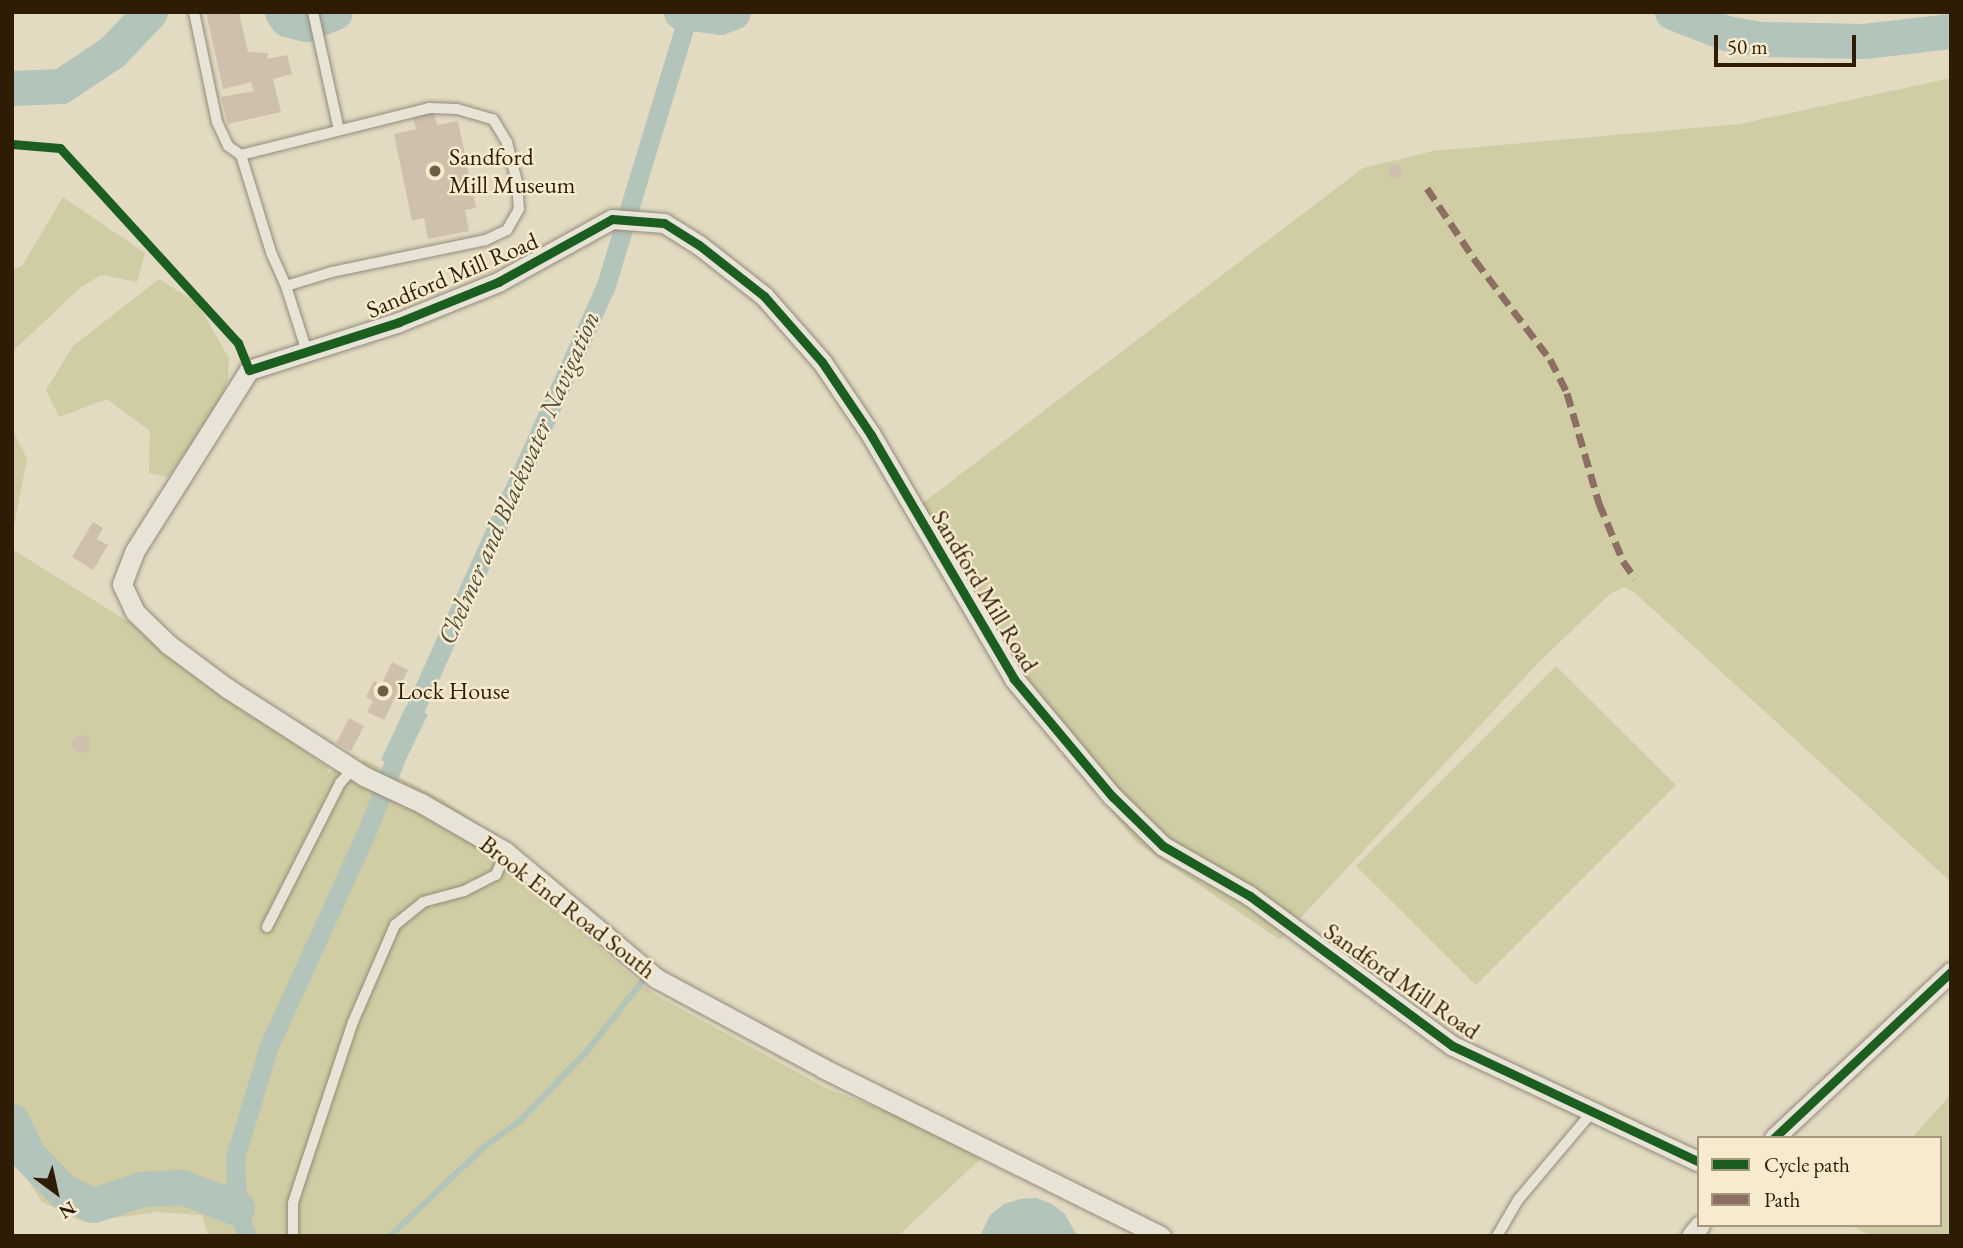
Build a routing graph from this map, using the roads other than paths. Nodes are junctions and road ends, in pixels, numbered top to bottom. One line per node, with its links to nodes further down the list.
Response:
1 (194, 12): 4 (lane)
2 (313, 12): 3 (lane)
3 (340, 130): 4 (lane); 5 (lane)
4 (241, 155): 5 (lane)
5 (286, 286): 6 (lane)
6 (307, 352): 7 (street, Sandford Mill Road); 12 (street, Sandford Mill Road)
7 (249, 370): 8 (street, Brook End Road South)
8 (358, 772): 9 (street, Brook End Road South); 10 (lane)
9 (506, 852): 15 (lane); 16 (street, Brook End Road South)
10 (267, 927)
11 (1951, 972): 13 (street)
12 (1592, 1112): 14 (street, Sandford Mill Road); 17 (lane)
13 (1776, 1136)
14 (1697, 1161)
15 (293, 1236)
16 (1161, 1236)
17 (1497, 1236)

